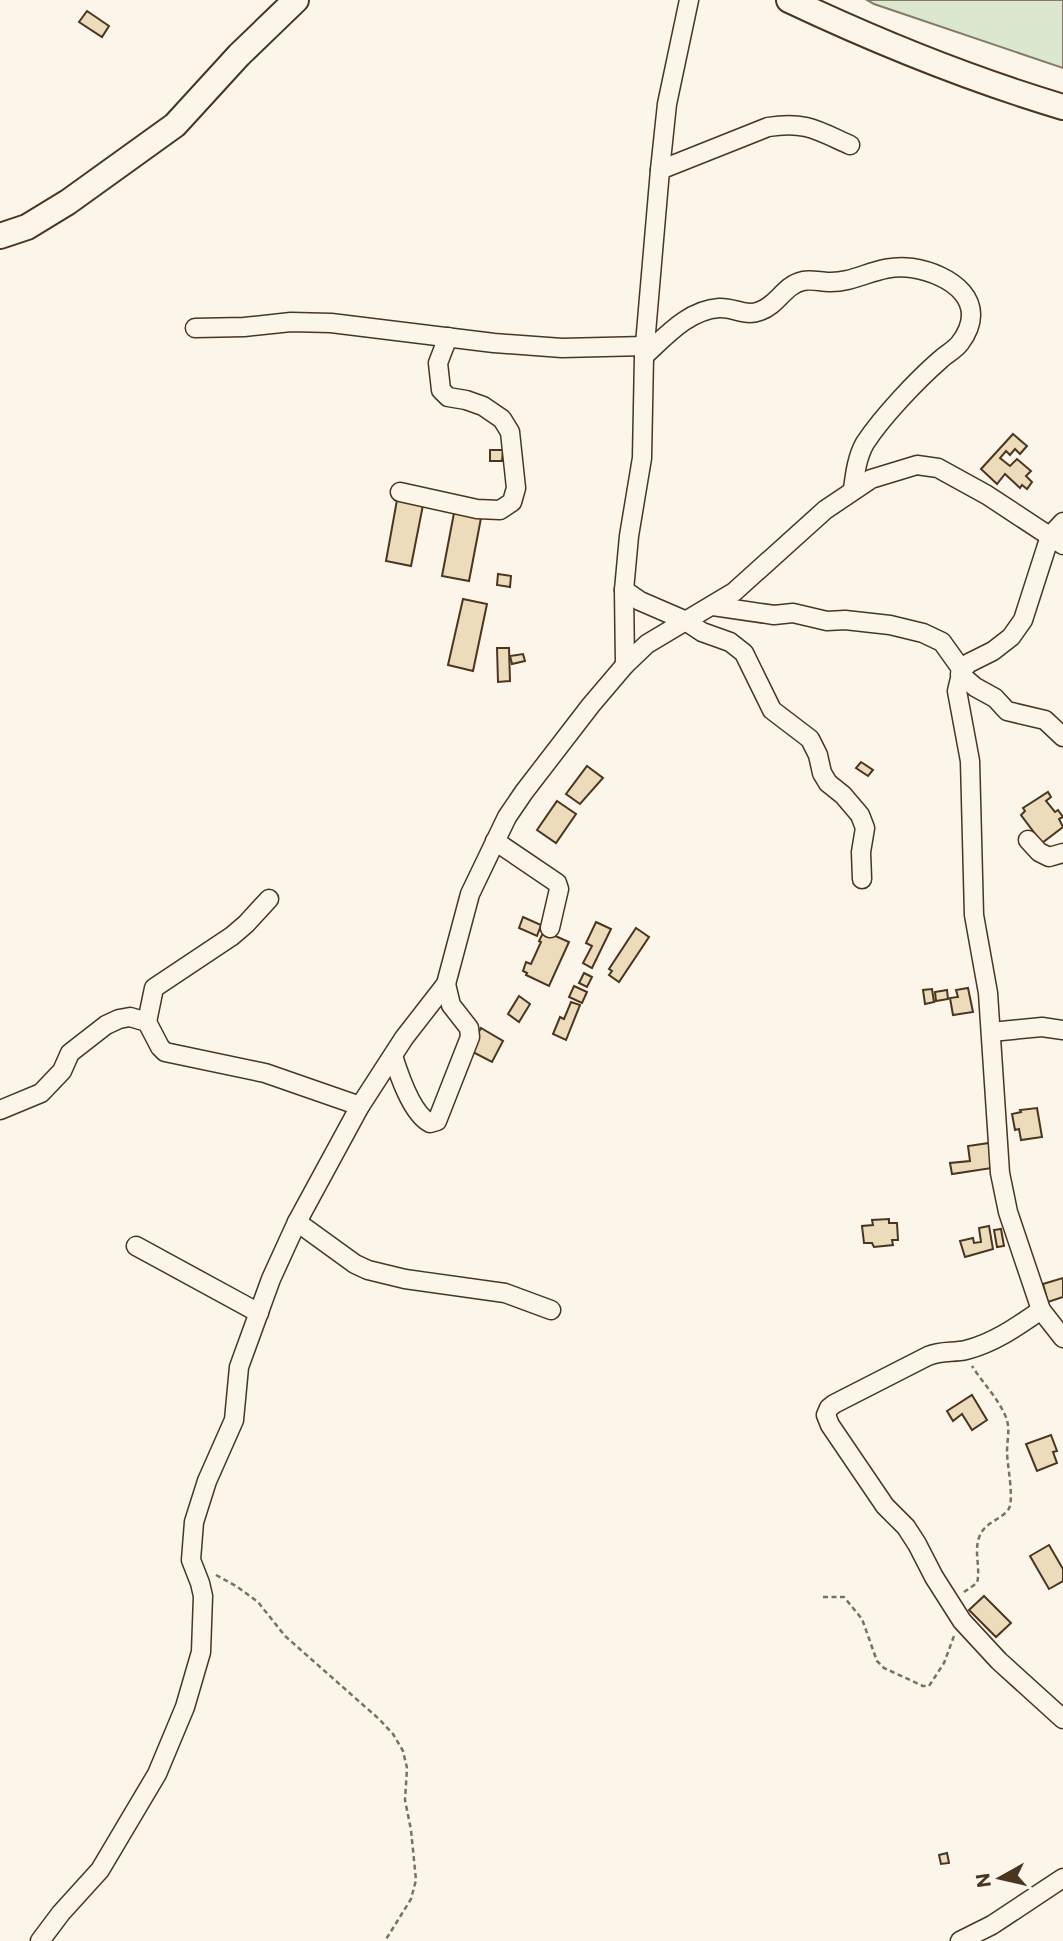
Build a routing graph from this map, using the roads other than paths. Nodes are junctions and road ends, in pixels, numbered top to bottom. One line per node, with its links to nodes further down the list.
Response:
1 (296, 0): 7 (highway)
2 (688, 0): 6 (street)
3 (789, 0): 4 (highway)
4 (1063, 107)
5 (849, 145): 6 (street)
6 (660, 170): 10 (street)
7 (0, 236)
8 (195, 328): 9 (street)
9 (448, 337): 10 (street); 12 (street)
10 (645, 351): 11 (street); 15 (street)
11 (853, 489): 14 (street); 16 (street)
12 (400, 492)
13 (1063, 522): 14 (street)
14 (1057, 540): 19 (street)
15 (624, 590): 17 (street); 18 (street)
16 (713, 606): 17 (street); 19 (street)
17 (684, 620): 18 (street); 24 (street)
18 (625, 665): 22 (street)
19 (961, 672): 20 (street); 30 (street)
20 (1063, 737)
21 (1028, 840): 23 (street)
22 (495, 841): 26 (street); 27 (street)
23 (1063, 853)
24 (862, 879)
25 (269, 899): 28 (street)
26 (550, 928)
27 (446, 985): 31 (street); 31 (street)
28 (147, 1022): 32 (street); 33 (street)
29 (1063, 1030): 30 (street)
30 (991, 1032): 37 (street)
31 (393, 1056): 32 (street)
32 (360, 1106): 34 (street)
33 (0, 1110)
34 (297, 1222): 36 (street); 38 (street)
35 (136, 1246): 38 (street)
36 (551, 1310)
37 (1041, 1310): 39 (street); 40 (street)
38 (259, 1313): 42 (street)
39 (1063, 1338)
40 (1063, 1719)
41 (1063, 1878): 43 (street)
42 (40, 1941)
43 (960, 1941)

